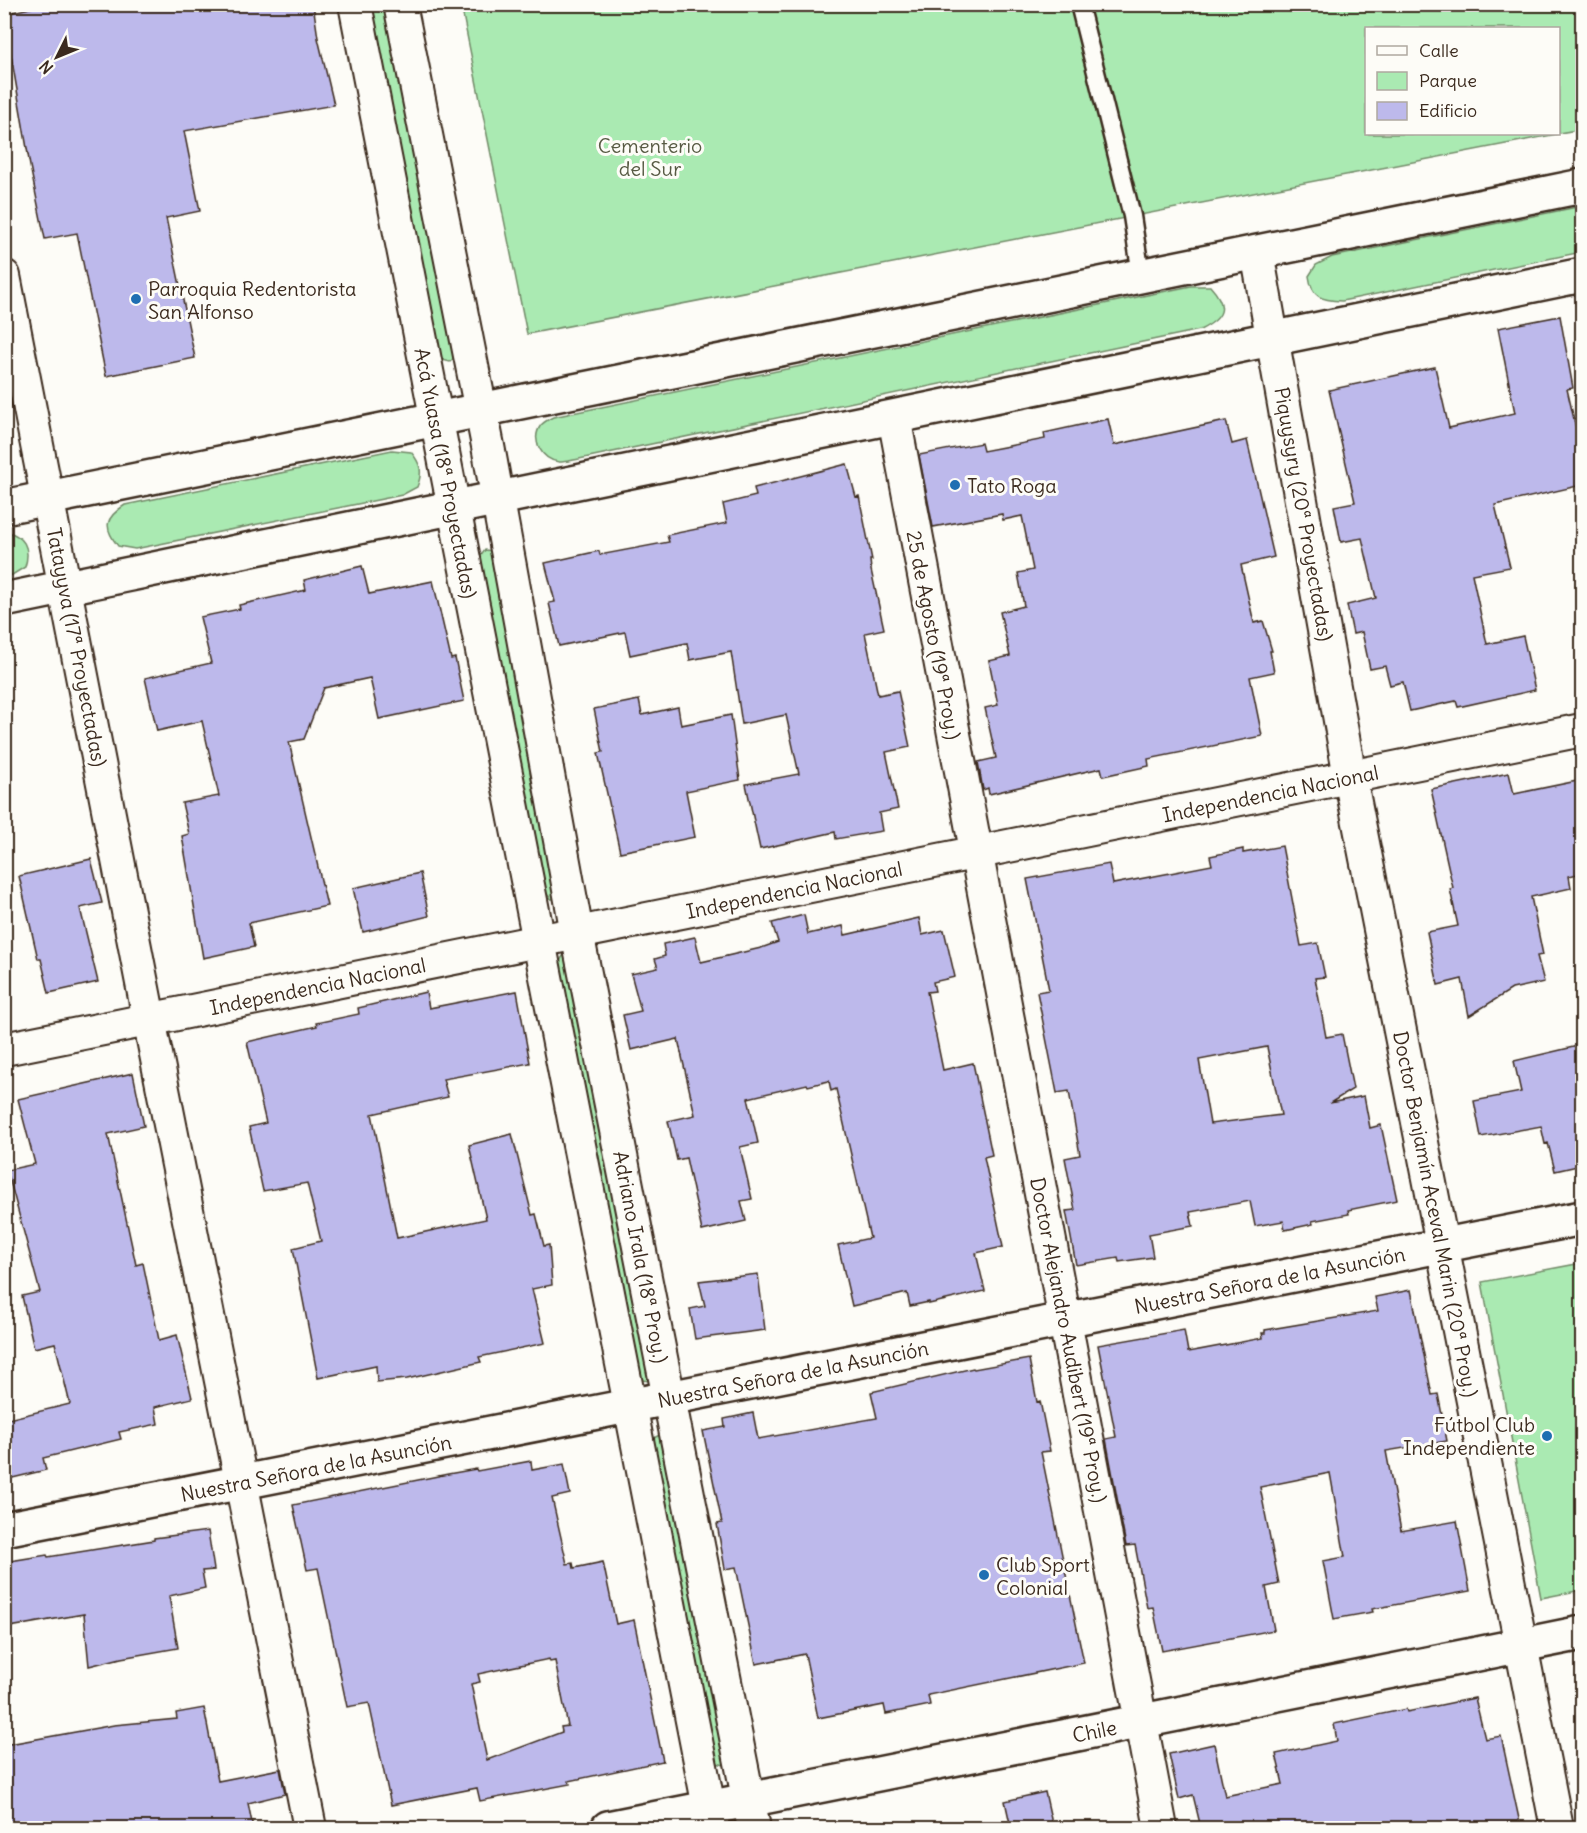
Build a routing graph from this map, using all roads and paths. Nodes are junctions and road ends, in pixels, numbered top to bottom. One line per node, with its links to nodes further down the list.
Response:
1 (355, 4): 12 (street, Acá Yuasa (18ª Proyectadas))
2 (400, 4): 10 (street)
3 (1079, 4): 6 (lane)
4 (1582, 186): 5 (street)
5 (1257, 252): 6 (street); 9 (street, Piquysyry (20ª Proyectadas))
6 (1142, 275): 10 (street)
7 (1582, 275): 9 (street)
8 (4, 276): 13 (street, Tatayyva (17ª Proyectadas))
9 (1273, 339): 11 (street); 20 (street, Piquysyry (20ª Proyectadas))
10 (481, 409): 12 (street); 14 (street)
11 (894, 417): 14 (street); 21 (street, 25 de Agosto (19ª Proy.))
12 (435, 419): 13 (street); 16 (street, Acá Yuasa (18ª Proyectadas))
13 (48, 498): 15 (street); 17 (street, Tatayyva (17ª Proyectadas))
14 (498, 498): 16 (street); 22 (street)
15 (4, 507)
16 (453, 508): 17 (street); 23 (street, Acá Yuasa (18ª Proyectadas))
17 (66, 588): 18 (street); 24 (street, Tatayyva (17ª Proyectadas))
18 (4, 600)
19 (1582, 730): 20 (street, Independencia Nacional)
20 (1350, 777): 21 (street, Independencia Nacional); 27 (street, Doctor Benjamín Aceval Marin (20ª Proy.))
21 (975, 852): 22 (street, Independencia Nacional); 28 (street, Doctor Alejandro Audibert (19ª Proy.))
22 (577, 933): 23 (street, Independencia Nacional); 29 (street, Adriano Irala (18ª Proy.))
23 (540, 940): 24 (street, Independencia Nacional); 30 (street, Adriano Irala (18ª Proy.))
24 (149, 1019): 25 (street, Independencia Nacional); 31 (street, Tatayyva (17ª Proyectadas))
25 (4, 1049)
26 (1582, 1218): 27 (street, Nuestra Señora de la Asunción)
27 (1442, 1246): 28 (street, Nuestra Señora de la Asunción); 34 (street, Doctor Benjamín Aceval Marin (20ª Proy.))
28 (1065, 1320): 29 (street, Nuestra Señora de la Asunción); 35 (street, Doctor Alejandro Audibert (19ª Proy.))
29 (669, 1398): 30 (street, Nuestra Señora de la Asunción); 36 (street, Adriano Irala (18ª Proy.))
30 (630, 1405): 31 (street, Nuestra Señora de la Asunción); 37 (street, Adriano Irala (18ª Proy.))
31 (241, 1482): 32 (street, Nuestra Señora de la Asunción); 38 (street, Tatayyva (17ª Proyectadas))
32 (4, 1528)
33 (1582, 1633): 34 (street, Chile)
34 (1521, 1646): 35 (street, Chile); 41 (street, Doctor Benjamín Aceval Marin (20ª Proy.))
35 (1142, 1721): 36 (street, Chile); 40 (street, Doctor Alejandro Audibert (19ª Proy.))
36 (751, 1814): 37 (street, Chile)
37 (711, 1818): 39 (street, Chile)
38 (310, 1828)
39 (608, 1828)
40 (1161, 1828)
41 (1557, 1828)

